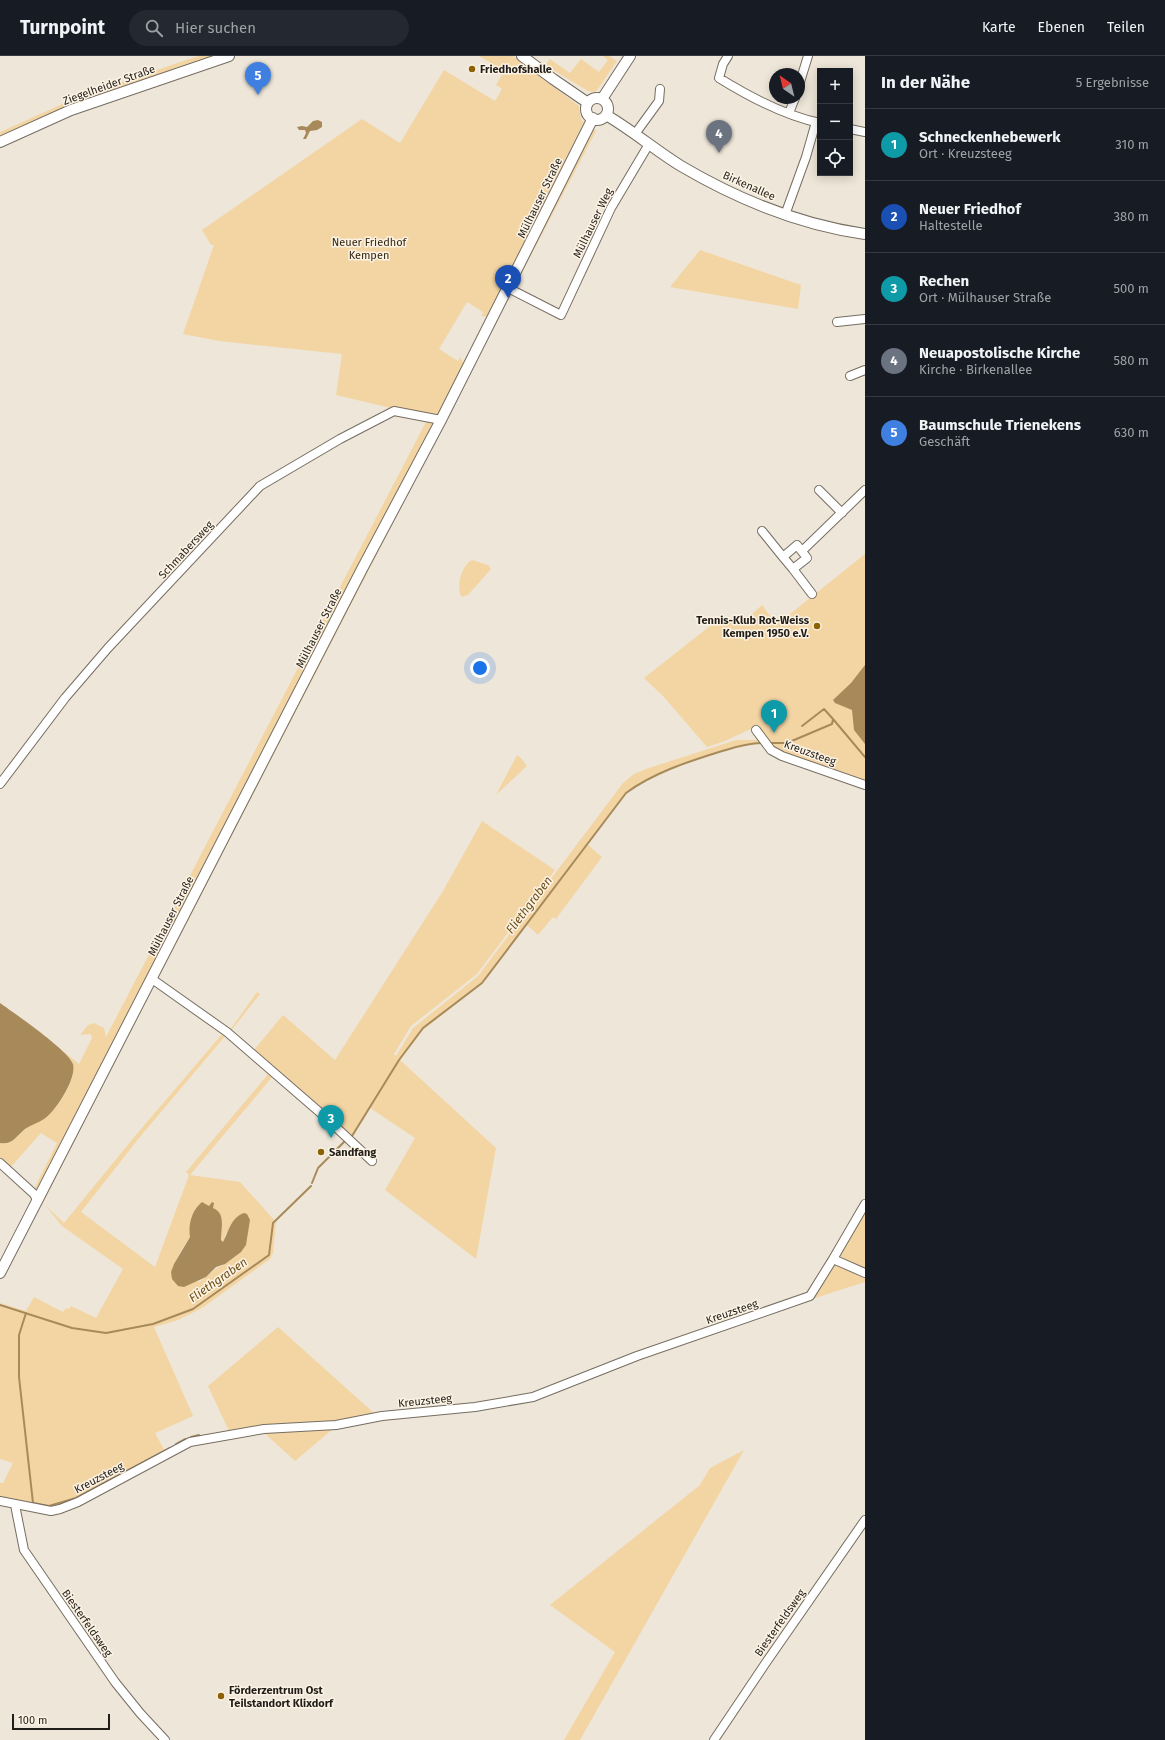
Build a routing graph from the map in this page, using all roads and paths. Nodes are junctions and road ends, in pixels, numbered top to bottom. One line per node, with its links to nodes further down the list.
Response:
1 (228, 56): 19 (street, Ziegelheider Straße)
2 (522, 56): 9 (street)
3 (630, 56): 8 (street)
4 (728, 56): 11 (street)
5 (808, 56): 6 (street)
6 (804, 68)
7 (660, 89): 18 (street)
8 (602, 100): 9 (street); 12 (street)
9 (588, 103): 13 (street)
10 (793, 104): 11 (street)
11 (789, 113): 14 (street)
12 (606, 115): 13 (street); 18 (street, Birkenallee)
13 (593, 118): 23 (street, Mülhauser Straße)
14 (817, 122)
15 (817, 125): 21 (street)
16 (853, 130): 17 (street)
17 (865, 132)
18 (635, 134): 20 (street, Birkenallee)
19 (0, 142)
20 (649, 144): 21 (street, Birkenallee); 23 (street, Mülhauser Weg)
21 (785, 215): 22 (street, Birkenallee)
22 (865, 234)
23 (508, 288): 28 (street, Mülhauser Straße)
24 (865, 319): 25 (street)
25 (837, 322)
26 (865, 370): 27 (street)
27 (850, 376)
28 (441, 420): 38 (street, Schmabersweg); 40 (street, Mülhauser Straße)
29 (819, 490): 31 (street)
30 (865, 490): 31 (street)
31 (842, 514): 33 (street)
32 (762, 531): 34 (street)
33 (802, 551): 34 (street); 35 (street)
34 (783, 557): 35 (street)
35 (793, 569): 36 (street)
36 (812, 594)
37 (756, 730): 39 (street, Kreuzsteeg)
38 (0, 784)
39 (865, 785)
40 (152, 979): 41 (street); 43 (street, Mülhauser Straße)
41 (372, 1161)
42 (0, 1164): 43 (street)
43 (37, 1200): 46 (street, Mülhauser Straße)
44 (865, 1204): 45 (street, Kreuzsteeg)
45 (833, 1259): 47 (street); 49 (street, Kreuzsteeg)
46 (0, 1272)
47 (865, 1273)
48 (0, 1501): 49 (street, Kreuzsteeg)
49 (15, 1505): 51 (street, Biesterfeldsweg)
50 (865, 1520): 52 (street, Biesterfeldsweg)
51 (165, 1740)
52 (714, 1740)

